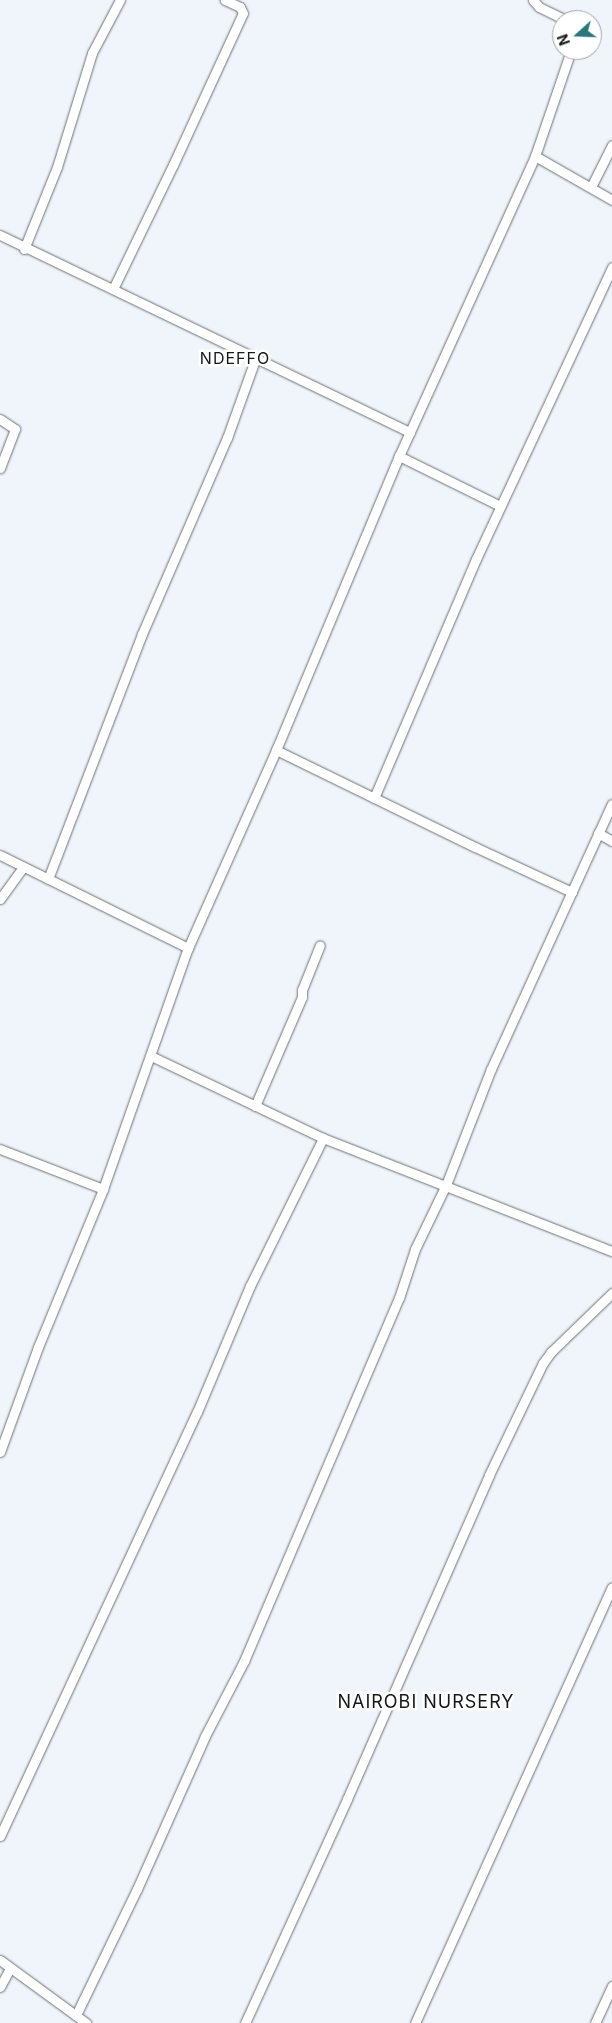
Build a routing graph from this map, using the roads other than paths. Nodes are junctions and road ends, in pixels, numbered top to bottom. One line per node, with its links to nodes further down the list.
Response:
1 (120, 0): 11 (street)
2 (225, 0): 13 (street)
3 (533, 0): 4 (street)
4 (552, 13)
5 (568, 60): 7 (street)
6 (612, 145): 8 (street)
7 (535, 156): 8 (street); 16 (street)
8 (591, 187): 9 (street)
9 (612, 200)
10 (0, 236): 11 (street)
11 (24, 249): 13 (street)
12 (612, 267): 19 (street)
13 (113, 289): 14 (street)
14 (255, 360): 16 (street); 27 (street)
15 (0, 419): 18 (street)
16 (410, 432): 17 (street)
17 (399, 456): 19 (street); 20 (street)
18 (0, 468)
19 (500, 506): 21 (street)
20 (276, 750): 21 (street); 31 (street)
21 (374, 798): 28 (street)
22 (612, 804): 23 (street)
23 (598, 833): 24 (street); 28 (street)
24 (612, 841)
25 (0, 855): 26 (street)
26 (23, 867): 27 (street); 29 (street)
27 (48, 879): 31 (street)
28 (572, 892): 36 (street)
29 (0, 899)
30 (320, 946): 33 (street)
31 (188, 948): 32 (street)
32 (150, 1056): 33 (street); 37 (street)
33 (255, 1106): 34 (street)
34 (323, 1138): 36 (street); 42 (street)
35 (0, 1149): 37 (street)
36 (446, 1185): 38 (street); 47 (street)
37 (103, 1189): 40 (street)
38 (612, 1251)
39 (612, 1293): 49 (street)
40 (0, 1452)
41 (612, 1587): 50 (street)
42 (0, 1836)
43 (0, 1960): 44 (street)
44 (10, 1968): 46 (street); 47 (street)
45 (612, 1986): 51 (street)
46 (0, 1987)
47 (76, 2015): 48 (street)
48 (86, 2023)
49 (245, 2023)
50 (415, 2023)
51 (595, 2023)

